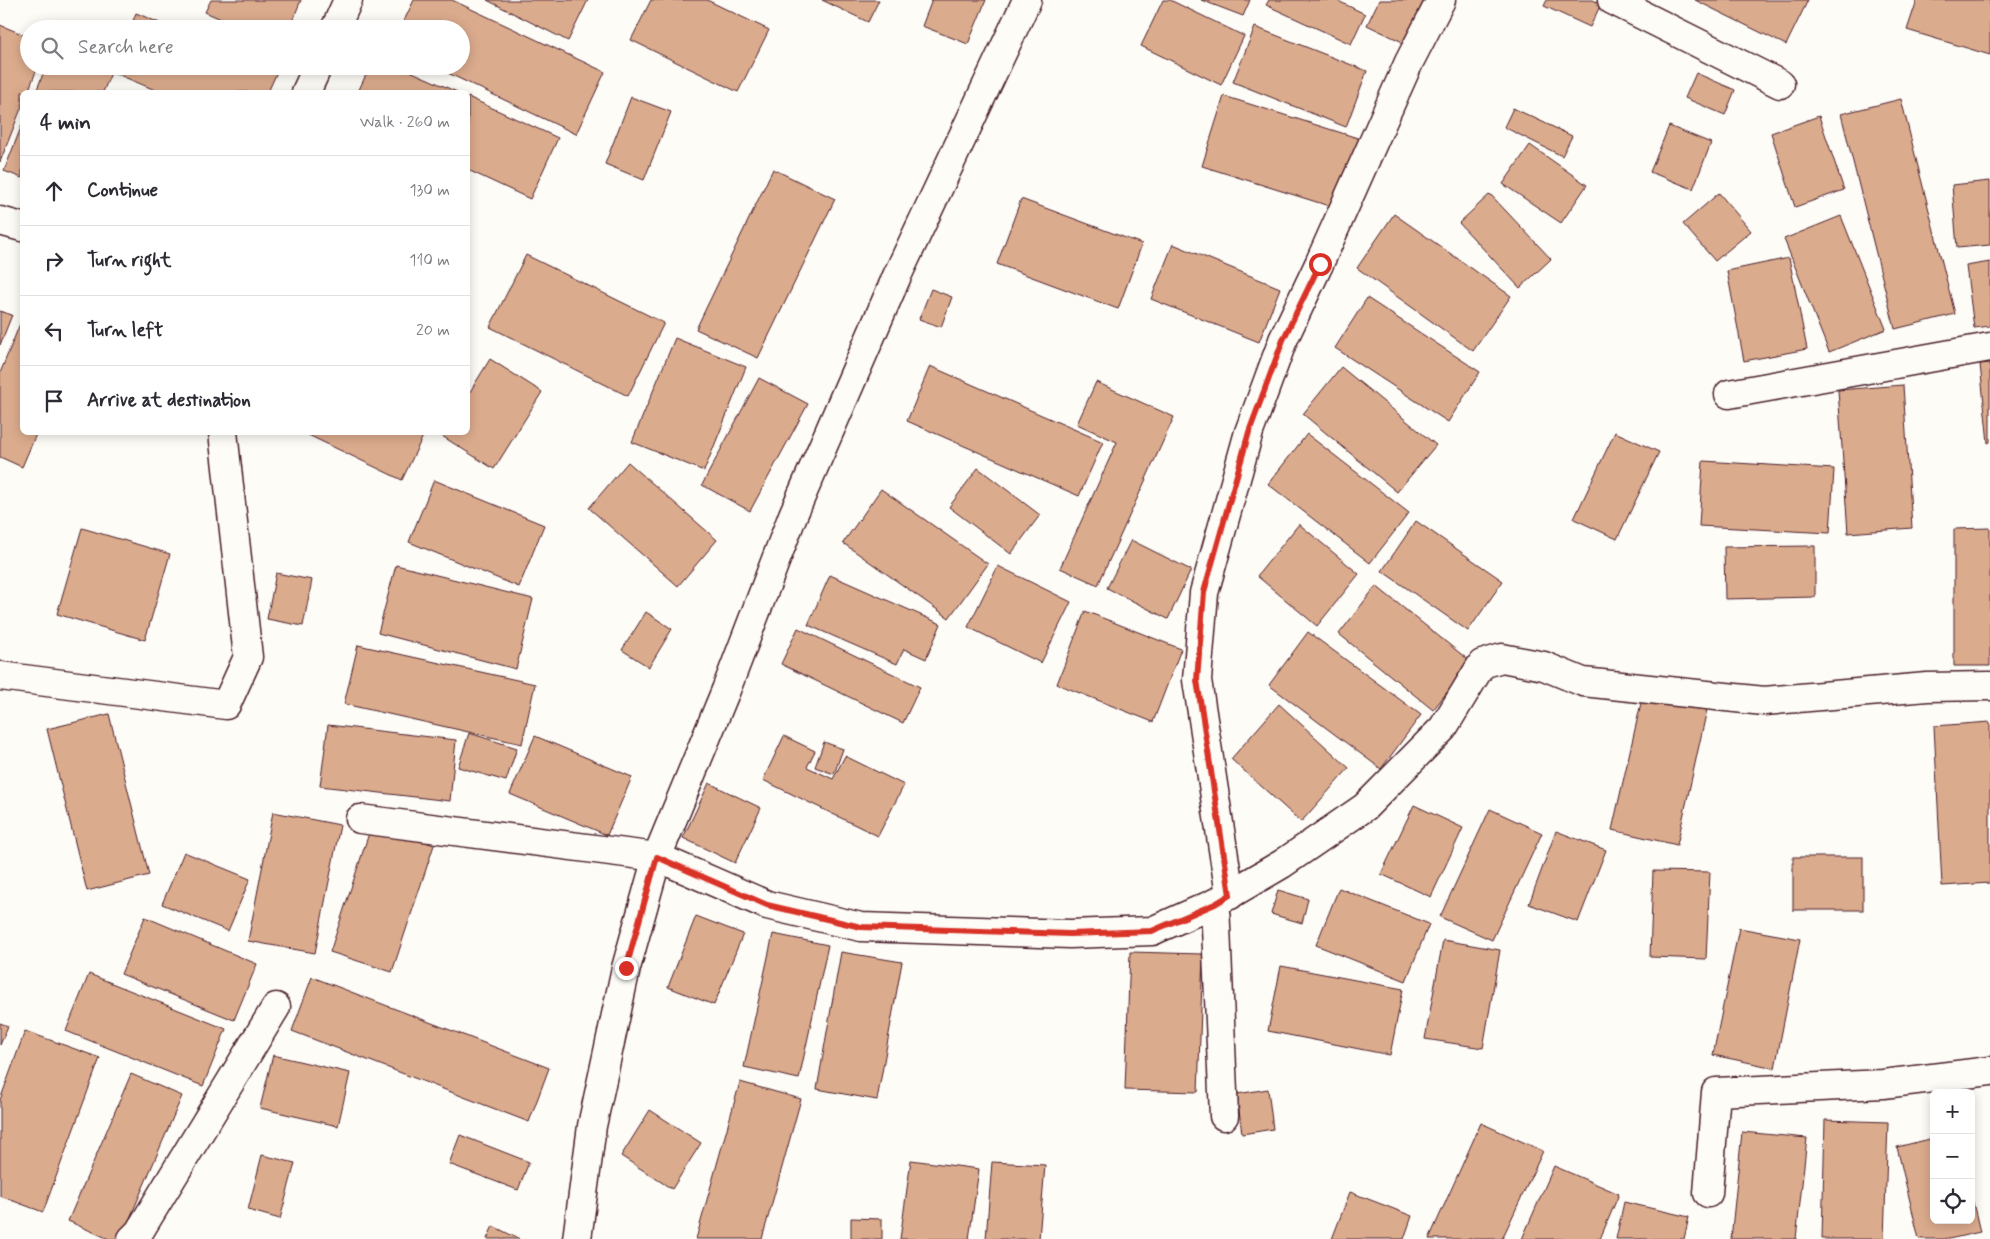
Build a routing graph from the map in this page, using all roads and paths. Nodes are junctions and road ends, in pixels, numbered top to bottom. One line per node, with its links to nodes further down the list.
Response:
1 (348, 0): 5 (street)
2 (1027, 0): 17 (street)
3 (1440, 0): 18 (street)
4 (1612, 0): 7 (street)
5 (339, 20)
6 (314, 75): 8 (street)
7 (1780, 84)
8 (307, 90)
9 (0, 221): 10 (street)
10 (20, 227)
11 (1990, 347): 12 (street)
12 (1729, 394)
13 (224, 435): 14 (street)
14 (0, 676)
15 (1990, 686): 18 (street)
16 (360, 818): 17 (street)
17 (657, 857): 18 (street); 24 (street)
18 (1222, 899): 21 (street)
19 (276, 1007): 23 (street)
20 (1990, 1071): 22 (street)
21 (1224, 1116)
22 (1708, 1194)
23 (132, 1239)
24 (577, 1239)

